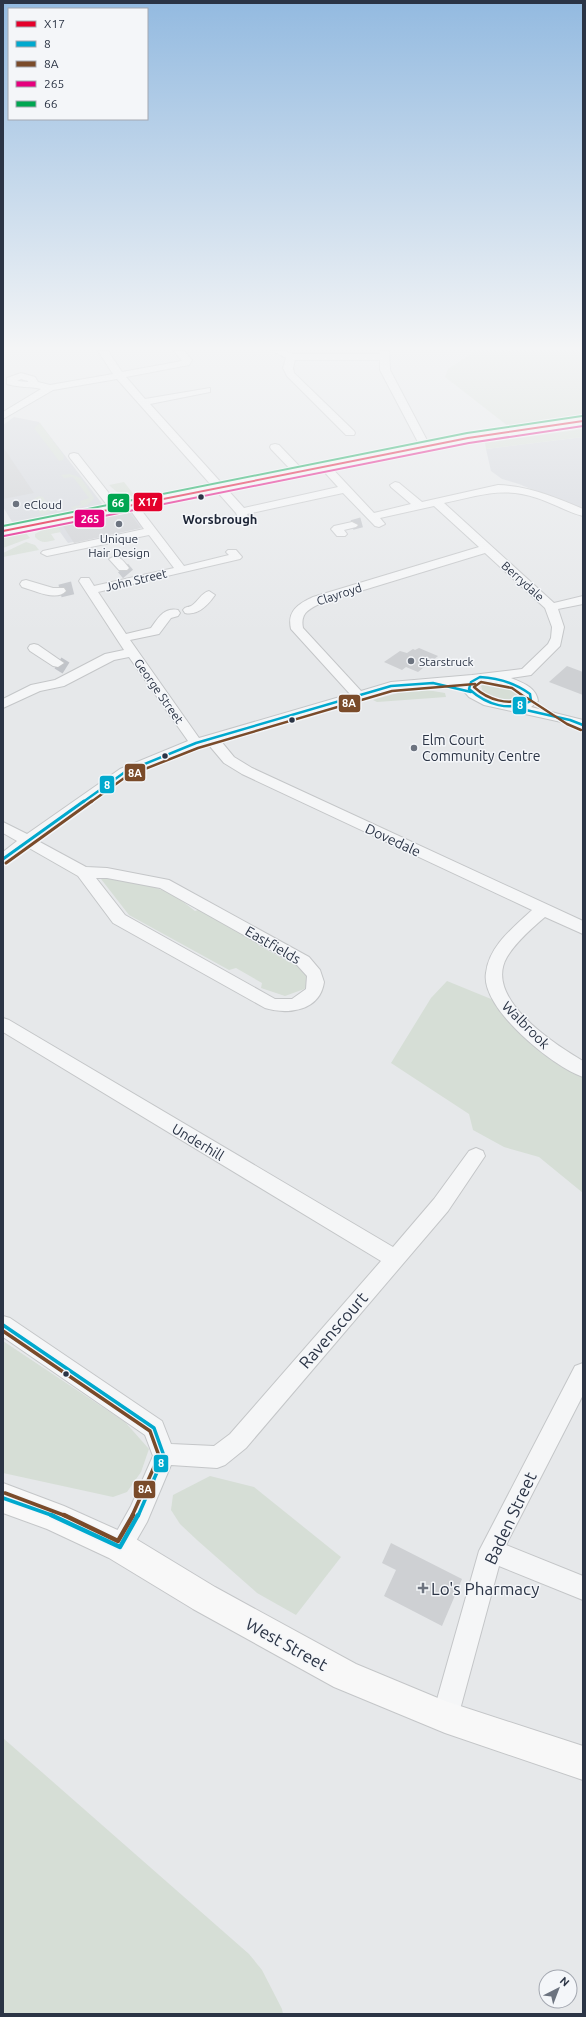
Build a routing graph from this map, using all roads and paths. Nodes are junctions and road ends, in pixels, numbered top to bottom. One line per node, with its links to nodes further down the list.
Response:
1 (182, 445): 9 (street)
2 (430, 445): 3 (main road)
3 (425, 446): 6 (main road)
4 (275, 447): 7 (street)
5 (74, 456): 14 (street)
6 (324, 466): 7 (main road); 10 (street)
7 (298, 471): 9 (main road)
8 (395, 486): 13 (street)
9 (218, 487): 10 (street); 12 (main road)
10 (346, 489): 16 (street)
11 (436, 502): 13 (street); 15 (street); 20 (street, Berrydale)
12 (131, 504): 14 (main road); 18 (street, John Street)
13 (420, 506): 16 (street)
14 (115, 508): 17 (main road)
15 (583, 513)
16 (376, 520): 19 (street)
17 (3, 531)
18 (151, 531): 22 (street); 23 (street, John Street)
19 (341, 534)
20 (486, 549): 29 (street, Berrydale); 42 (street, Clayroyd)
21 (232, 552): 23 (street, John Street)
22 (47, 553)
23 (180, 570): 25 (street, John Street)
24 (26, 584): 26 (street)
25 (85, 586): 32 (street, George Street)
26 (60, 591)
27 (209, 595): 30 (street)
28 (583, 600): 29 (street)
29 (551, 607): 36 (street, Berrydale)
30 (189, 610)
31 (174, 614): 32 (street)
32 (123, 638): 34 (street, George Street)
33 (34, 648): 35 (street)
34 (132, 652): 35 (street); 47 (street, George Street)
35 (67, 669): 43 (street)
36 (526, 672): 37 (street); 41 (street)
37 (493, 677): 38 (street); 41 (street)
38 (475, 679): 39 (street); 40 (street)
39 (433, 683): 40 (street); 42 (street)
40 (472, 692): 44 (street)
41 (528, 692): 44 (street); 45 (street)
42 (359, 696): 46 (street)
43 (4, 702)
44 (517, 708): 45 (street)
45 (577, 722)
46 (211, 739): 47 (street); 52 (street, Dovedale)
47 (196, 743): 49 (street)
48 (3, 827): 49 (street, Eastfields)
49 (28, 841): 50 (street); 51 (street, Eastfields)
50 (3, 859)
51 (84, 872): 51 (street, Eastfields)
52 (542, 910): 53 (street, Dovedale); 55 (street, Walbrook)
53 (583, 928)
54 (3, 1024): 57 (street, Underhill)
55 (583, 1070)
56 (476, 1156): 57 (street, Ravenscourt)
57 (394, 1258): 60 (street, Ravenscourt)
58 (3, 1325): 60 (street)
59 (583, 1373): 63 (street, Baden Street)
60 (164, 1456): 62 (street)
61 (3, 1498): 62 (main road, West Street)
62 (120, 1547): 65 (main road, West Street)
63 (491, 1551): 64 (street); 65 (street, Baden Street)
64 (583, 1588)
65 (445, 1717): 66 (main road, West Street)
66 (583, 1763)

